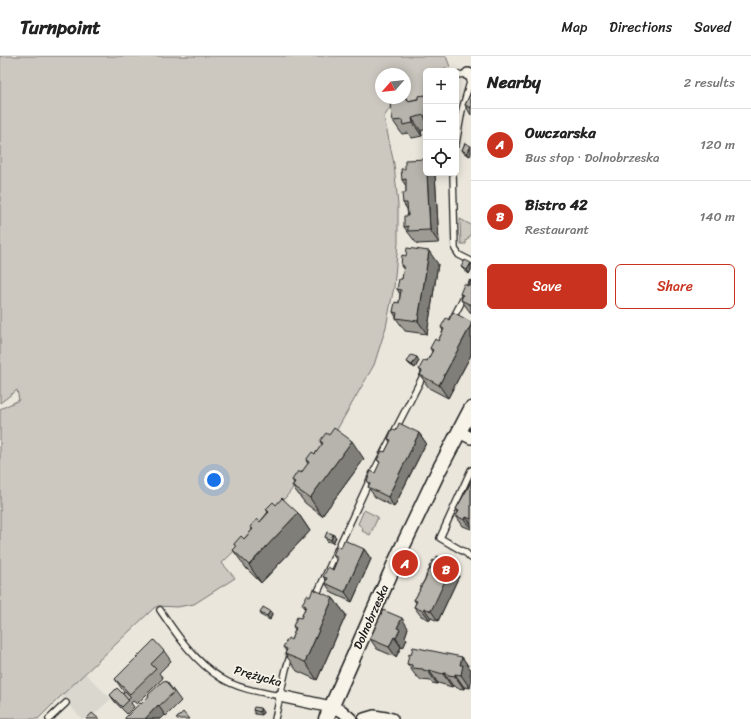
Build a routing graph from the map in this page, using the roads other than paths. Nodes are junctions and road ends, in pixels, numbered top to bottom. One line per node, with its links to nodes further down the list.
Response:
1 (459, 75): 2 (lane)
2 (470, 75): 3 (lane)
3 (457, 140)
4 (453, 176): 5 (lane)
5 (471, 261)
6 (471, 284): 7 (lane)
7 (450, 325)
8 (429, 365): 13 (lane)
9 (471, 409): 10 (street, Dolnobrzeska)
10 (465, 435): 18 (street, Dolnobrzeska)
11 (471, 470): 12 (lane)
12 (471, 558)
13 (313, 602)
14 (160, 610): 16 (lane, Prężycka)
15 (294, 644): 16 (lane)
16 (280, 696): 18 (street, Prężycka); 20 (lane)
17 (66, 702): 19 (lane)
18 (328, 713): 21 (street, Prężycka)
19 (49, 719)
20 (275, 719)
21 (351, 719)
22 (364, 719): 23 (street)
23 (392, 719)

